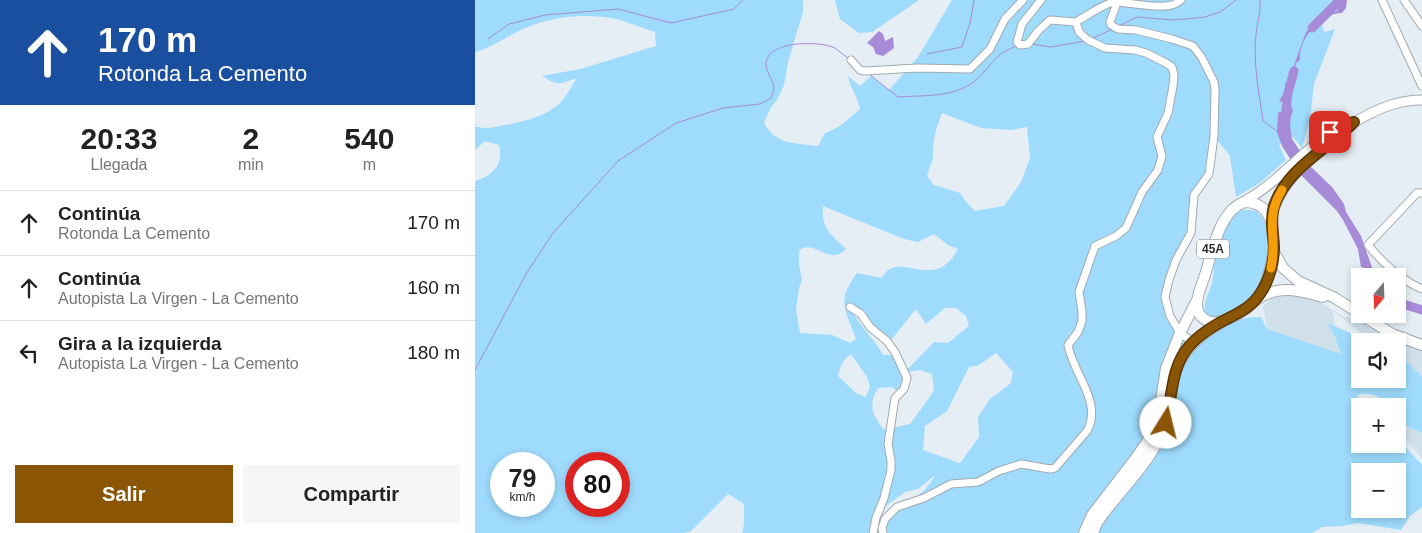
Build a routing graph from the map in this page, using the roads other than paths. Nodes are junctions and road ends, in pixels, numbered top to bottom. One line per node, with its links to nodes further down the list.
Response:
1 (1023, 0): 9 (street)
2 (1041, 0): 7 (street)
3 (1181, 0): 6 (street)
4 (1382, 0): 10 (street)
5 (1404, 0): 8 (street)
6 (1117, 2): 7 (street); 25 (street)
7 (1076, 22): 29 (street)
8 (1422, 26)
9 (851, 60)
10 (1422, 86)
11 (1422, 100): 12 (main road, 45A)
12 (1309, 155): 14 (main road, 45A); 15 (main road, 45A)
13 (1422, 193): 17 (street)
14 (1238, 204): 15 (highway); 18 (highway, 45A)
15 (1271, 221): 16 (highway, 45A)
16 (1274, 250): 19 (highway, 45A); 21 (highway)
17 (1422, 289)
18 (1197, 299): 23 (highway); 25 (highway, 45A)
19 (1253, 303): 22 (highway); 23 (highway, 45A)
20 (850, 307): 28 (street)
21 (1351, 309)
22 (1351, 310)
23 (1224, 320): 26 (highway, 45A)
24 (1374, 323): 27 (highway)
25 (1180, 333): 26 (street); 30 (highway, 45A)
26 (1193, 342): 31 (highway, 45A)
27 (1422, 345)
28 (873, 533)
29 (883, 533)
30 (1084, 533)
31 (1093, 533)

